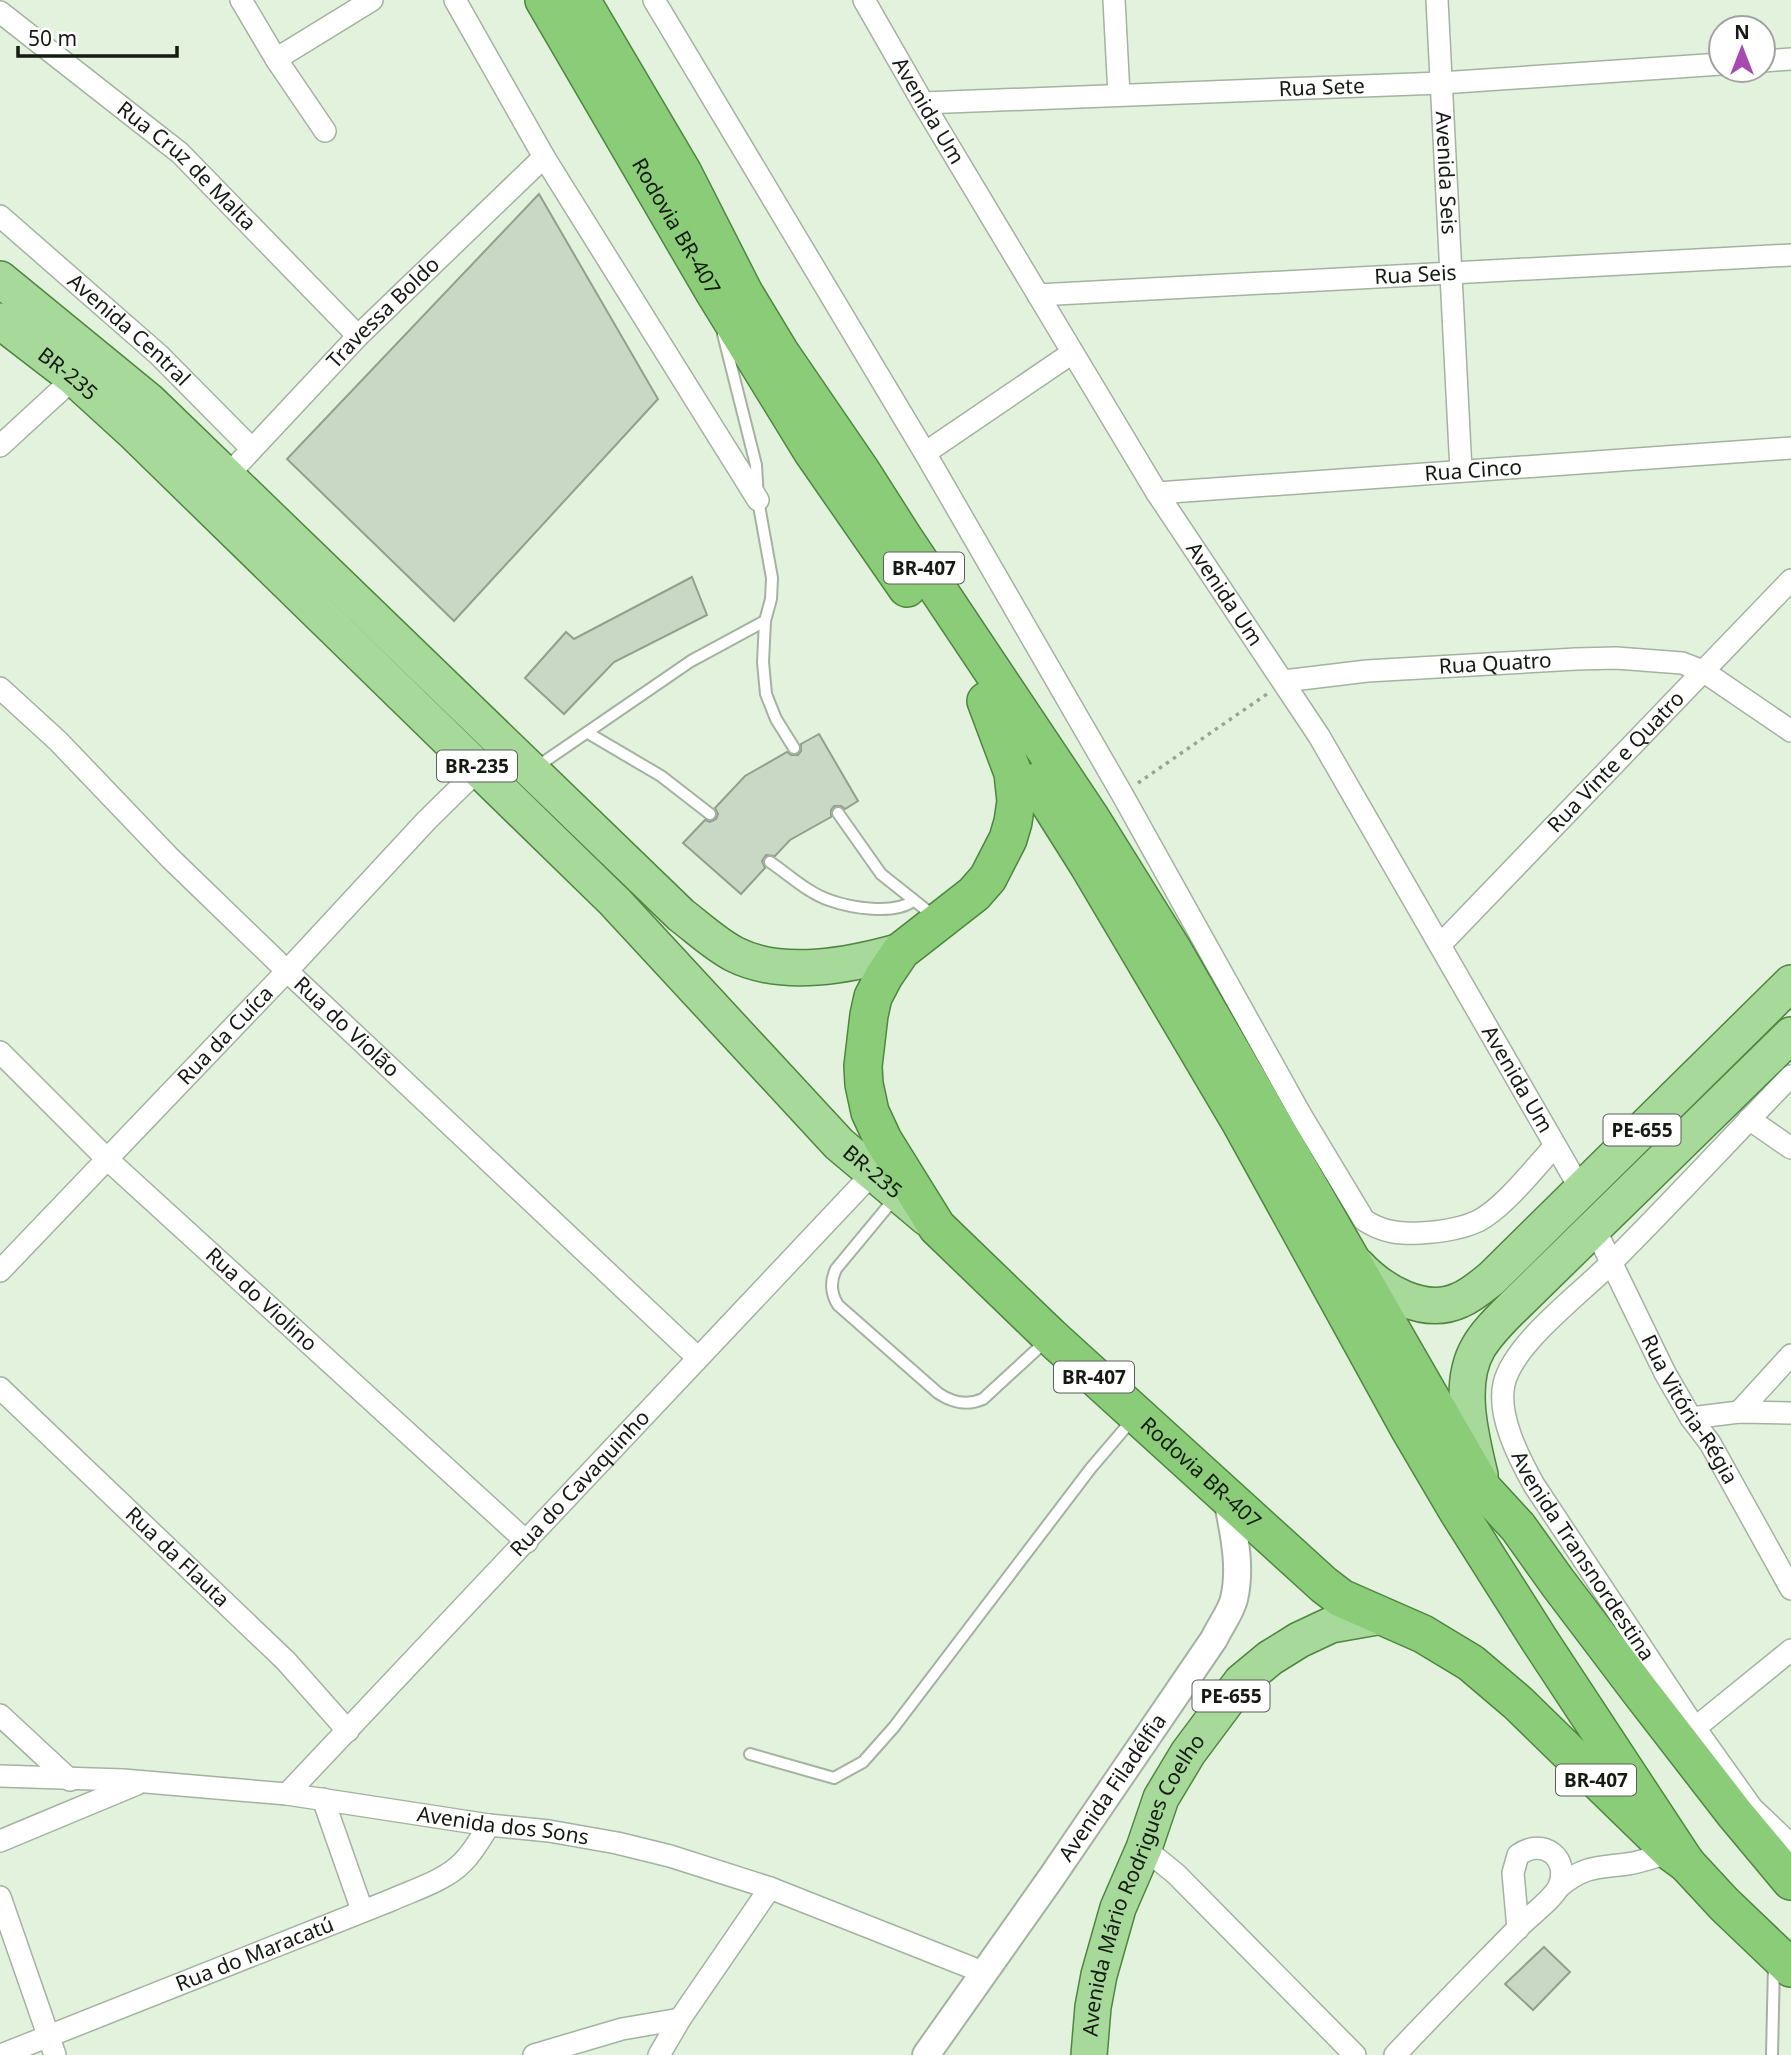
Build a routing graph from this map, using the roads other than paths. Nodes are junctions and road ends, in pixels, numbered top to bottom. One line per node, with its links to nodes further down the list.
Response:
1 (241, 0): 11 (street)
2 (372, 0): 11 (street)
3 (456, 0): 17 (street)
4 (544, 0): 22 (highway, Rodovia BR-407)
5 (582, 0): 58 (highway, BR-407)
6 (654, 0): 31 (street)
7 (864, 0): 15 (street, Avenida Um)
8 (1114, 0): 14 (street)
9 (1437, 0): 13 (street, Avenida Seis)
10 (0, 12): 25 (street, Rua Cruz de Malta)
11 (276, 59): 16 (street)
12 (1707, 65): 13 (street, Rua Sete)
13 (1441, 83): 14 (street, Rua Sete); 20 (street, Avenida Seis)
14 (1119, 95): 15 (street, Rua Sete)
15 (923, 103): 23 (street, Avenida Um)
16 (324, 131)
17 (544, 157): 25 (street, Travessa Boldo); 35 (street)
18 (0, 216): 30 (street, Avenida Central)
19 (1791, 255): 20 (street, Rua Seis)
20 (1451, 272): 23 (street, Rua Seis); 32 (street, Avenida Seis)
21 (0, 279): 33 (main road, BR-235 / BR-235)
22 (713, 290): 35 (lane); 41 (highway, Rodovia BR-407)
23 (1038, 295): 26 (street, Avenida Um)
24 (0, 321): 27 (main road, BR-235 / BR-235)
25 (358, 336): 30 (street, Travessa Boldo)
26 (1072, 353): 31 (street); 34 (street, Avenida Um)
27 (74, 378): 28 (street); 45 (main road, BR-235 / BR-235)
28 (0, 446)
29 (1791, 448): 32 (street, Rua Cinco)
30 (253, 449): 33 (street, Travessa Boldo)
31 (925, 453): 58 (street)
32 (1461, 471): 34 (street, Rua Cinco)
33 (227, 476): 45 (main road, BR-235 / BR-235)
34 (1157, 493): 39 (street, Avenida Um)
35 (758, 500): 37 (lane)
36 (1791, 580): 38 (street, Rua Vinte e Quatro)
37 (765, 621): 43 (lane); 44 (lane)
38 (1703, 671): 39 (street, Rua Quatro); 42 (street, Rua Quatro); 50 (street, Rua Vinte e Quatro)
39 (1284, 681): 50 (street, Avenida Um)
40 (0, 688): 52 (street, Rua do Violão)
41 (986, 701): 49 (highway, Rodovia BR-407); 96 (highway)
42 (1791, 731)
43 (588, 733): 45 (lane); 47 (lane)
44 (794, 748)
45 (509, 778): 51 (main road, BR-235 / BR-235); 52 (street, Rua da Cuíca); 62 (main road, BR-235 / BR-235)
46 (838, 813): 49 (lane)
47 (710, 814)
48 (770, 862): 49 (lane)
49 (927, 911): 51 (highway, Rodovia BR-407)
50 (1440, 945): 59 (street, Avenida Um)
51 (901, 951): 64 (highway, Rodovia BR-407)
52 (287, 971): 61 (street, Rua da Cuíca); 71 (street, Rua do Violão)
53 (1791, 983): 63 (main road, PE-655)
54 (1791, 1035): 65 (main road, PE-655)
55 (0, 1052): 61 (street, Rua do Violino)
56 (1791, 1076): 57 (street, Avenida Transnordestina)
57 (1749, 1119): 60 (street); 67 (street, Avenida Transnordestina)
58 (1289, 1124): 59 (street); 66 (highway, BR-407)
59 (1555, 1146): 63 (street, Avenida Um)
60 (1791, 1149)
61 (106, 1158): 68 (street, Rua da Cuíca); 79 (street, Rua do Violino)
62 (886, 1184): 64 (main road, BR-235 / BR-235); 69 (lane); 71 (street, Rua do Cavaquinho)
63 (1581, 1190): 66 (main road, PE-655)
64 (937, 1227): 69 (highway, Rodovia BR-407 / BR-407)
65 (1594, 1227): 67 (street, Rua Vitória-Régia); 77 (main road, PE-655)
66 (1345, 1252): 77 (highway, BR-407)
67 (1611, 1263): 76 (street, Rua Vitória-Régia); 84 (street, Avenida Transnordestina)
68 (0, 1271)
69 (1050, 1336): 75 (highway, Rodovia BR-407 / BR-407)
70 (1791, 1355): 73 (street)
71 (698, 1358): 79 (street, Rua do Cavaquinho)
72 (0, 1388): 85 (street, Rua da Flauta)
73 (1739, 1412): 74 (street); 76 (street)
74 (1791, 1413)
75 (1136, 1415): 78 (highway, Rodovia BR-407 / BR-407); 86 (lane)
76 (1691, 1418): 80 (street, Rua Vitória-Régia)
77 (1483, 1489): 97 (highway, BR-407)
78 (1227, 1498): 81 (highway, Rodovia BR-407 / BR-407); 104 (street, Avenida Filadélfia)
79 (527, 1542): 85 (street, Rua do Cavaquinho)
80 (1791, 1589)
81 (1382, 1616): 95 (main road, Avenida Mário Rodrigues Coelho / PE-655); 96 (highway, BR-407)
82 (1791, 1650): 84 (street)
83 (0, 1715): 88 (street)
84 (1695, 1728): 94 (street, Avenida Transnordestina)
85 (348, 1731): 90 (street, Rua do Cavaquinho)
86 (750, 1754)
87 (0, 1776): 88 (street, Avenida dos Sons)
88 (70, 1780): 89 (street, Avenida dos Sons)
89 (142, 1782): 90 (street, Avenida dos Sons); 93 (street)
90 (287, 1794): 91 (street, Avenida dos Sons)
91 (323, 1799): 92 (street, Avenida dos Sons); 101 (street)
92 (489, 1825): 99 (street, Avenida dos Sons); 101 (street, Rua do Maracatú)
93 (0, 1841)
94 (1791, 1845)
95 (1144, 1848): 111 (main road, Avenida Mário Rodrigues Coelho / PE-655); 112 (street)
96 (1679, 1858): 98 (street); 103 (highway, BR-407)
97 (1791, 1881)
98 (1559, 1887): 102 (street); 102 (street)
99 (771, 1888): 104 (street, Avenida dos Sons); 105 (street)
100 (0, 1897): 106 (street)
101 (362, 1910): 106 (street, Rua do Maracatú)
102 (1517, 1929): 113 (street)
103 (1783, 1959): 114 (lane)
104 (985, 1973): 110 (street, Avenida Filadélfia)
105 (680, 2019): 108 (street); 109 (street)
106 (51, 2046): 107 (street, Rua do Maracatú)
107 (1, 2055)
108 (534, 2055)
109 (659, 2055)
110 (926, 2055)
111 (1089, 2055)
112 (1355, 2055)
113 (1395, 2055)
114 (1772, 2055)

